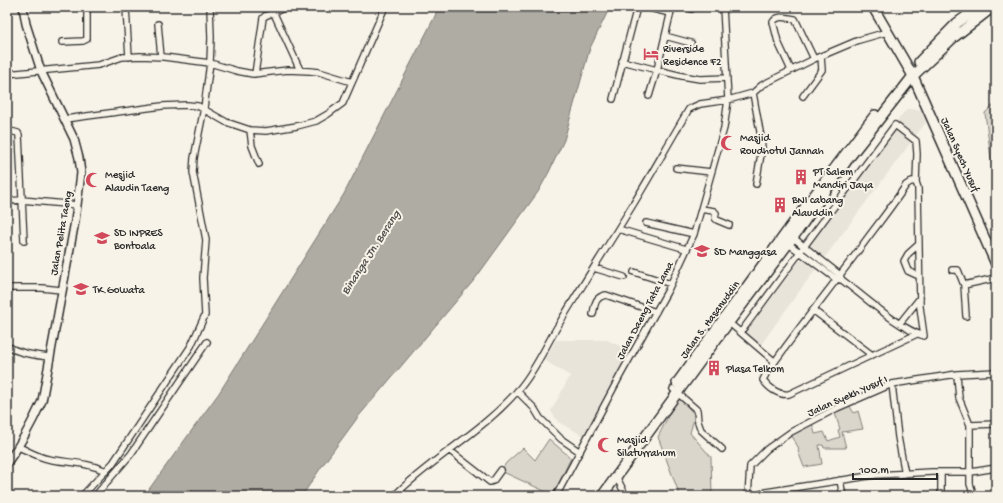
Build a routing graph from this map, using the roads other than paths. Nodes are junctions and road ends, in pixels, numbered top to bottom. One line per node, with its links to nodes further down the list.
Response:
1 (23, 7): 31 (street, Jalan Pelita Taeng)
2 (87, 7): 20 (street)
3 (210, 7): 27 (street)
4 (286, 7): 15 (street)
5 (385, 7): 36 (street)
6 (637, 7): 26 (street)
7 (645, 7): 16 (street)
8 (686, 7): 14 (street)
9 (723, 7): 35 (street, Jalan Daeng Tata Lama)
10 (873, 7): 18 (main road, Jalan Syech Yusuf)
11 (979, 7): 32 (main road)
12 (993, 7): 32 (main road)
13 (126, 8): 22 (street)
14 (692, 8)
15 (273, 10): 28 (street); 34 (street)
16 (671, 10): 19 (street)
17 (158, 24): 24 (street)
18 (887, 32): 23 (street); 32 (main road, Jalan Syech Yusuf)
19 (665, 36): 21 (street); 29 (street)
20 (62, 42)
21 (691, 43)
22 (129, 56): 24 (street); 31 (street)
23 (821, 56): 25 (street); 39 (street)
24 (161, 57): 27 (street)
25 (814, 59): 30 (street); 30 (street)
26 (622, 61): 29 (street); 40 (street)
27 (210, 63): 34 (street); 42 (street)
28 (300, 70): 34 (street); 36 (street)
29 (657, 70): 35 (street); 38 (street)
30 (791, 70): 37 (street)
31 (41, 71): 33 (street); 43 (street, Jalan Pelita Taeng)
32 (911, 72): 59 (main road, Jalan S. Hasanuddin); 64 (main road, Jalan Syech Yusuf)
33 (7, 74)
34 (255, 74)
35 (726, 78): 41 (street, Jalan Daeng Tata Lama)
36 (352, 82): 45 (street)
37 (753, 93): 41 (street); 50 (street)
38 (649, 96)
39 (803, 96)
40 (613, 99)
41 (728, 100): 48 (street, Jalan Daeng Tata Lama); 57 (street)
42 (204, 108): 43 (street); 45 (street); 105 (street)
43 (65, 119): 53 (street, Jalan Pelita Taeng)
44 (7, 130): 51 (street)
45 (250, 130): 46 (street)
46 (259, 164)
47 (676, 168): 48 (street)
48 (711, 172): 54 (street, Jalan Daeng Tata Lama)
49 (916, 182): 61 (street); 63 (street); 70 (street)
50 (756, 184)
51 (22, 200): 52 (street); 53 (street); 60 (street)
52 (7, 201)
53 (77, 205): 75 (street, Jalan Pelita Taeng)
54 (701, 209): 56 (street); 58 (street, Jalan Daeng Tata Lama)
55 (646, 223): 58 (street)
56 (729, 225)
57 (618, 229): 62 (street); 65 (street)
58 (694, 234): 62 (street, Jalan Daeng Tata Lama)
59 (788, 238): 63 (street); 81 (main road, Jalan S. Hasanuddin)
60 (24, 241)
61 (918, 245): 68 (street); 68 (street)
62 (686, 249): 72 (street, Jalan Daeng Tata Lama)
63 (802, 250): 70 (street); 83 (street)
64 (996, 264)
65 (594, 268): 69 (street); 93 (street)
66 (952, 270): 73 (street)
67 (634, 272): 72 (street)
68 (919, 276): 76 (street)
69 (624, 277)
70 (839, 278): 77 (street); 82 (street)
71 (996, 278): 73 (street)
72 (671, 284): 78 (street, Jalan Daeng Tata Lama)
73 (964, 285): 80 (street)
74 (7, 288): 75 (street)
75 (61, 290): 88 (street, Jalan Pelita Taeng)
76 (920, 297): 82 (street); 84 (street)
77 (813, 310): 87 (street); 89 (street)
78 (656, 312): 79 (street); 100 (street, Jalan Daeng Tata Lama)
79 (593, 314)
80 (966, 316)
81 (727, 321): 83 (street); 94 (main road, Jalan S. Hasanuddin)
82 (900, 323): 84 (street)
83 (741, 332): 89 (street)
84 (917, 334): 87 (street)
85 (207, 342): 115 (street)
86 (7, 346): 88 (street)
87 (872, 355): 89 (street)
88 (49, 356): 97 (street, Jalan Pelita Taeng)
89 (774, 361)
90 (996, 372): 91 (street, Jalan Syekh Yusuf I)
91 (957, 374): 92 (street, Jalan Syekh Yusuf I); 95 (street)
92 (892, 384): 108 (street); 121 (street, Jalan Syekh Yusuf I)
93 (517, 391): 99 (street); 100 (street)
94 (675, 391): 98 (street); 102 (main road, Jalan S. Hasanuddin)
95 (970, 424): 96 (street); 107 (street)
96 (996, 424)
97 (19, 447): 101 (street, Jalan Pelita Taeng); 105 (street)
98 (722, 449)
99 (449, 450): 104 (street); 116 (street)
100 (580, 452): 117 (street, Jalan Daeng Tata Lama)
101 (7, 463)
102 (622, 463): 109 (main road, Jalan S. Hasanuddin); 111 (main road, Jalan S. Hasanuddin)
103 (996, 468): 107 (street)
104 (501, 470)
105 (106, 471): 114 (street)
106 (941, 472): 107 (street); 108 (street); 124 (street)
107 (971, 472): 125 (street)
108 (905, 474): 110 (street)
109 (616, 476): 111 (main road, Jalan S. Hasanuddin); 120 (street)
110 (840, 480): 122 (street); 123 (street)
111 (606, 485): 118 (main road, Jalan S. Hasanuddin); 119 (main road, Jalan S. Hasanuddin)
112 (7, 495): 113 (street)
113 (12, 496)
114 (82, 496)
115 (95, 496)
116 (394, 496)
117 (556, 496)
118 (596, 496)
119 (602, 496)
120 (626, 496)
121 (748, 496)
122 (755, 496)
123 (843, 496)
124 (941, 496)
125 (974, 496)

